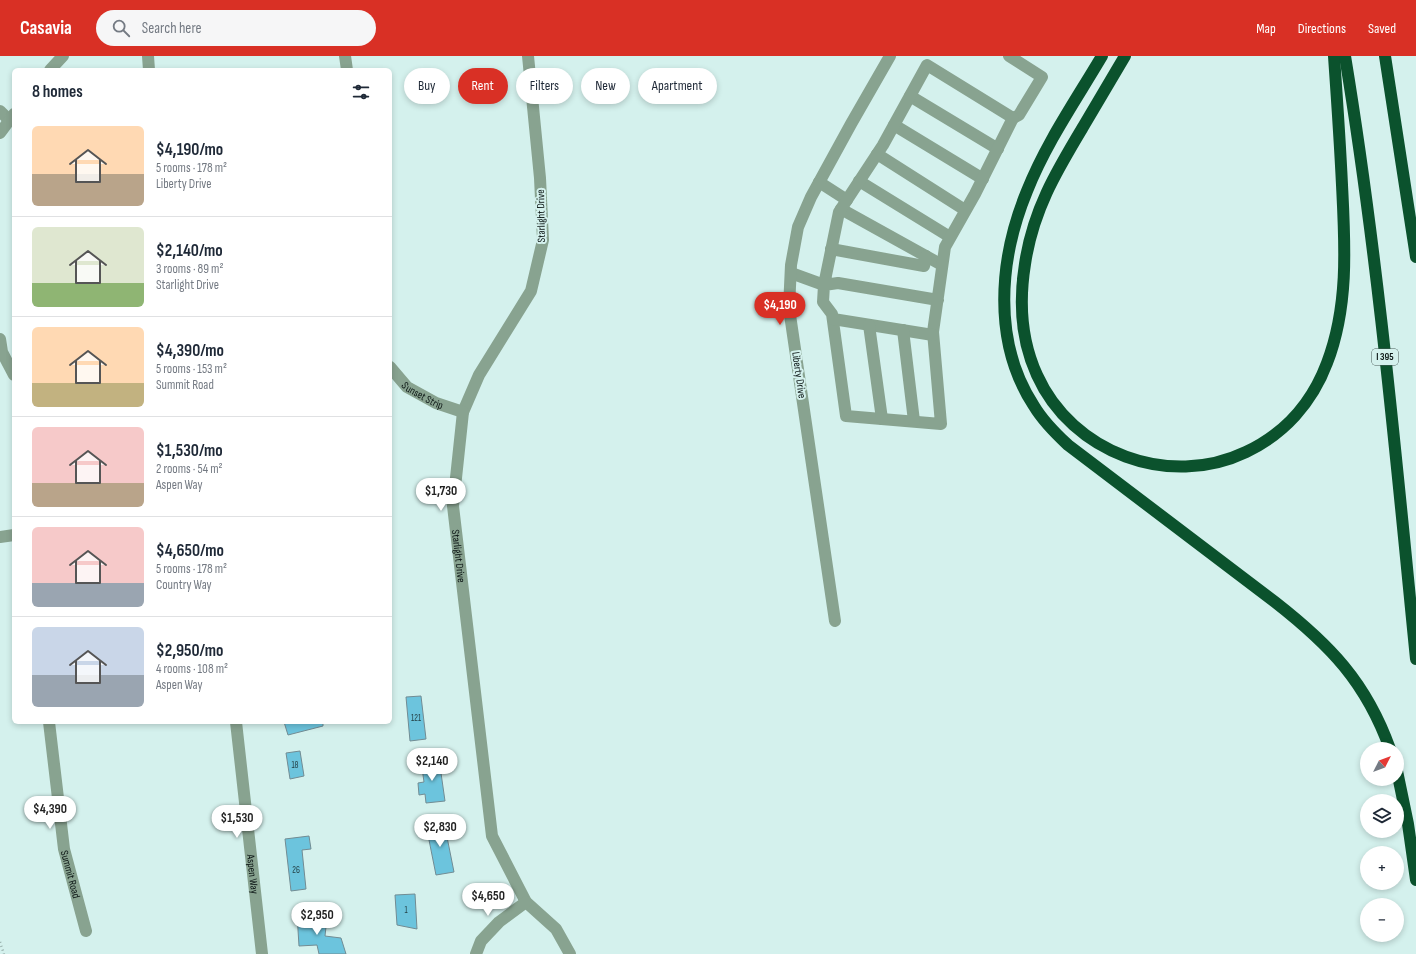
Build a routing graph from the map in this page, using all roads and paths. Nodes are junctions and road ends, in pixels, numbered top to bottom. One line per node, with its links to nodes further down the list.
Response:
1 (63, 56): 13 (street)
2 (148, 56): 14 (street)
3 (345, 56): 15 (street)
4 (528, 56): 44 (street, Starlight Drive)
5 (890, 56): 26 (street, Liberty Drive)
6 (1009, 56): 19 (street)
7 (1102, 56): 53 (highway)
8 (1125, 56): 9 (highway)
9 (1334, 56)
10 (1345, 56): 50 (highway, I 395)
11 (1384, 56): 32 (highway)
12 (930, 61): 16 (street); 19 (street)
13 (52, 68)
14 (149, 68)
15 (347, 68)
16 (910, 96): 20 (street); 22 (street)
17 (0, 111): 18 (street)
18 (11, 117): 21 (street)
19 (1014, 118): 22 (street)
20 (894, 125): 23 (street); 24 (street)
21 (0, 133)
22 (998, 149): 24 (street)
23 (877, 154): 25 (street); 28 (street)
24 (982, 179): 28 (street)
25 (859, 181): 27 (street); 29 (street)
26 (819, 182): 27 (street); 34 (street, Liberty Drive)
27 (844, 204): 30 (street); 31 (street)
28 (966, 210): 29 (street)
29 (950, 237): 33 (street)
30 (831, 249): 31 (street); 35 (street)
31 (926, 256): 33 (street)
32 (1416, 257)
33 (942, 265): 36 (street)
34 (791, 273): 35 (street); 49 (street, Liberty Drive)
35 (824, 285): 36 (street); 37 (street)
36 (938, 300): 40 (street)
37 (833, 319): 38 (street); 45 (street)
38 (869, 325): 39 (street); 45 (street)
39 (903, 330): 40 (street); 46 (street)
40 (933, 335): 46 (street)
41 (0, 338): 43 (street)
42 (392, 369): 44 (street, Sunset Strip)
43 (12, 371)
44 (462, 412): 56 (street, Starlight Drive)
45 (882, 419): 46 (street)
46 (914, 422)
47 (12, 535): 48 (street)
48 (0, 537)
49 (835, 621)
50 (1416, 659)
51 (48, 724): 57 (street, Summit Road)
52 (236, 724): 60 (street, Aspen Way)
53 (1387, 742)
54 (1400, 786): 55 (highway)
55 (1416, 880)
56 (526, 902): 61 (street); 62 (street, Starlight Drive)
57 (86, 931)
58 (0, 942): 59 (path)
59 (4, 954)
60 (262, 954)
61 (476, 954)
62 (570, 954)

